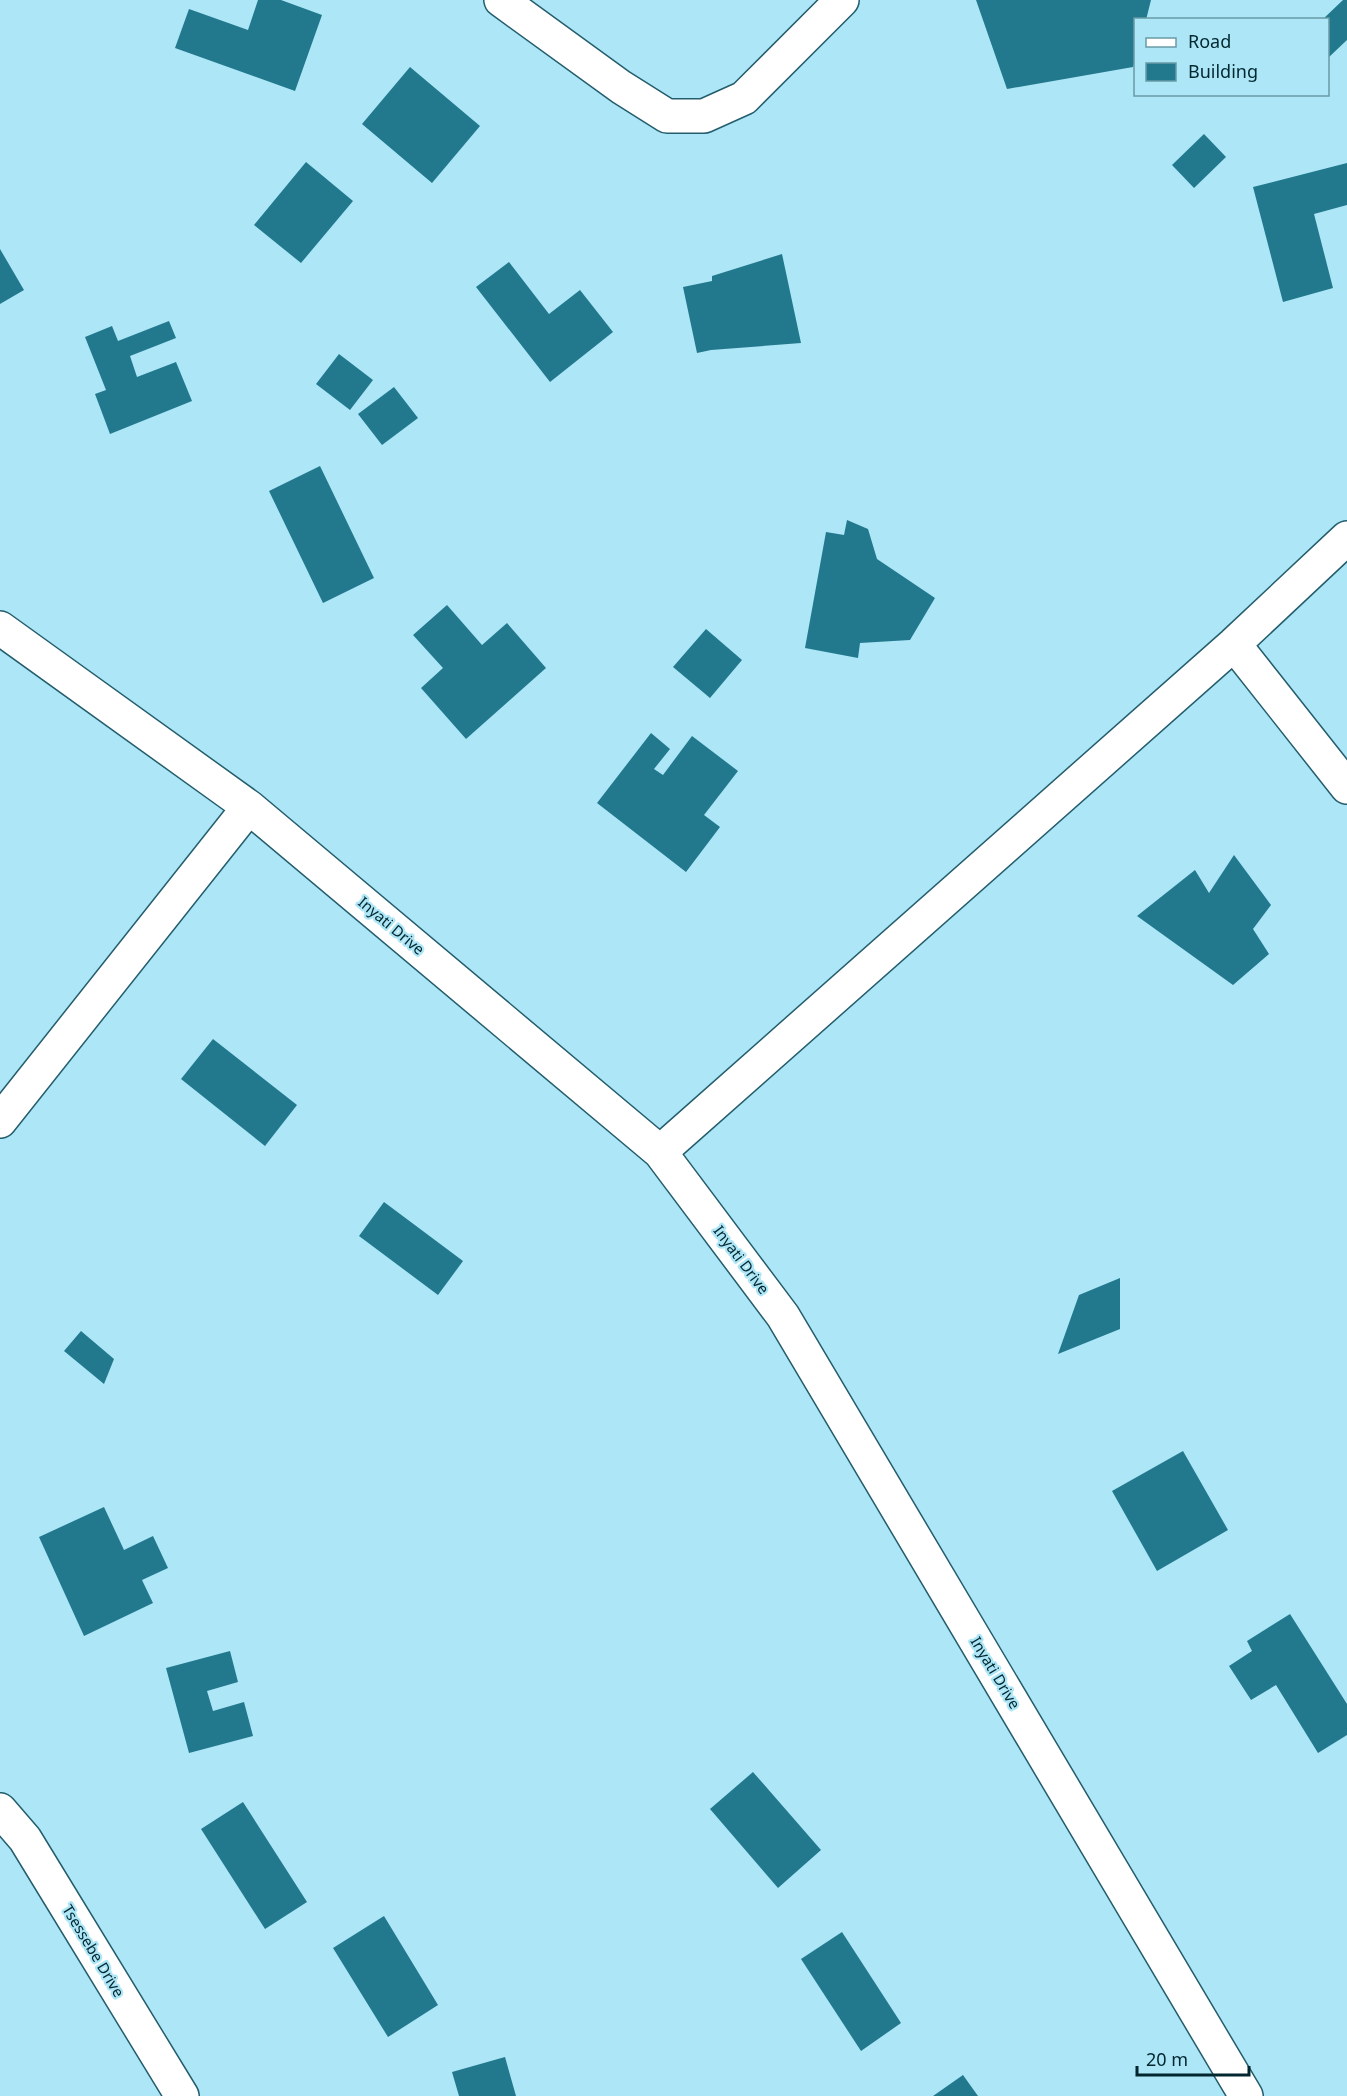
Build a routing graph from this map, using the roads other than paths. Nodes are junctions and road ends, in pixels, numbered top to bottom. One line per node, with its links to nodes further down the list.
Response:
1 (501, 0): 2 (street)
2 (842, 0)
3 (1347, 538): 5 (street)
4 (0, 628): 7 (street, Inyati Drive)
5 (1234, 644): 6 (street); 9 (street)
6 (1347, 787)
7 (249, 807): 8 (street); 9 (street, Inyati Drive)
8 (0, 1121)
9 (660, 1152): 12 (street, Inyati Drive)
10 (0, 1809): 11 (street, Tsessebe Drive)
11 (182, 2096)
12 (1246, 2096)

